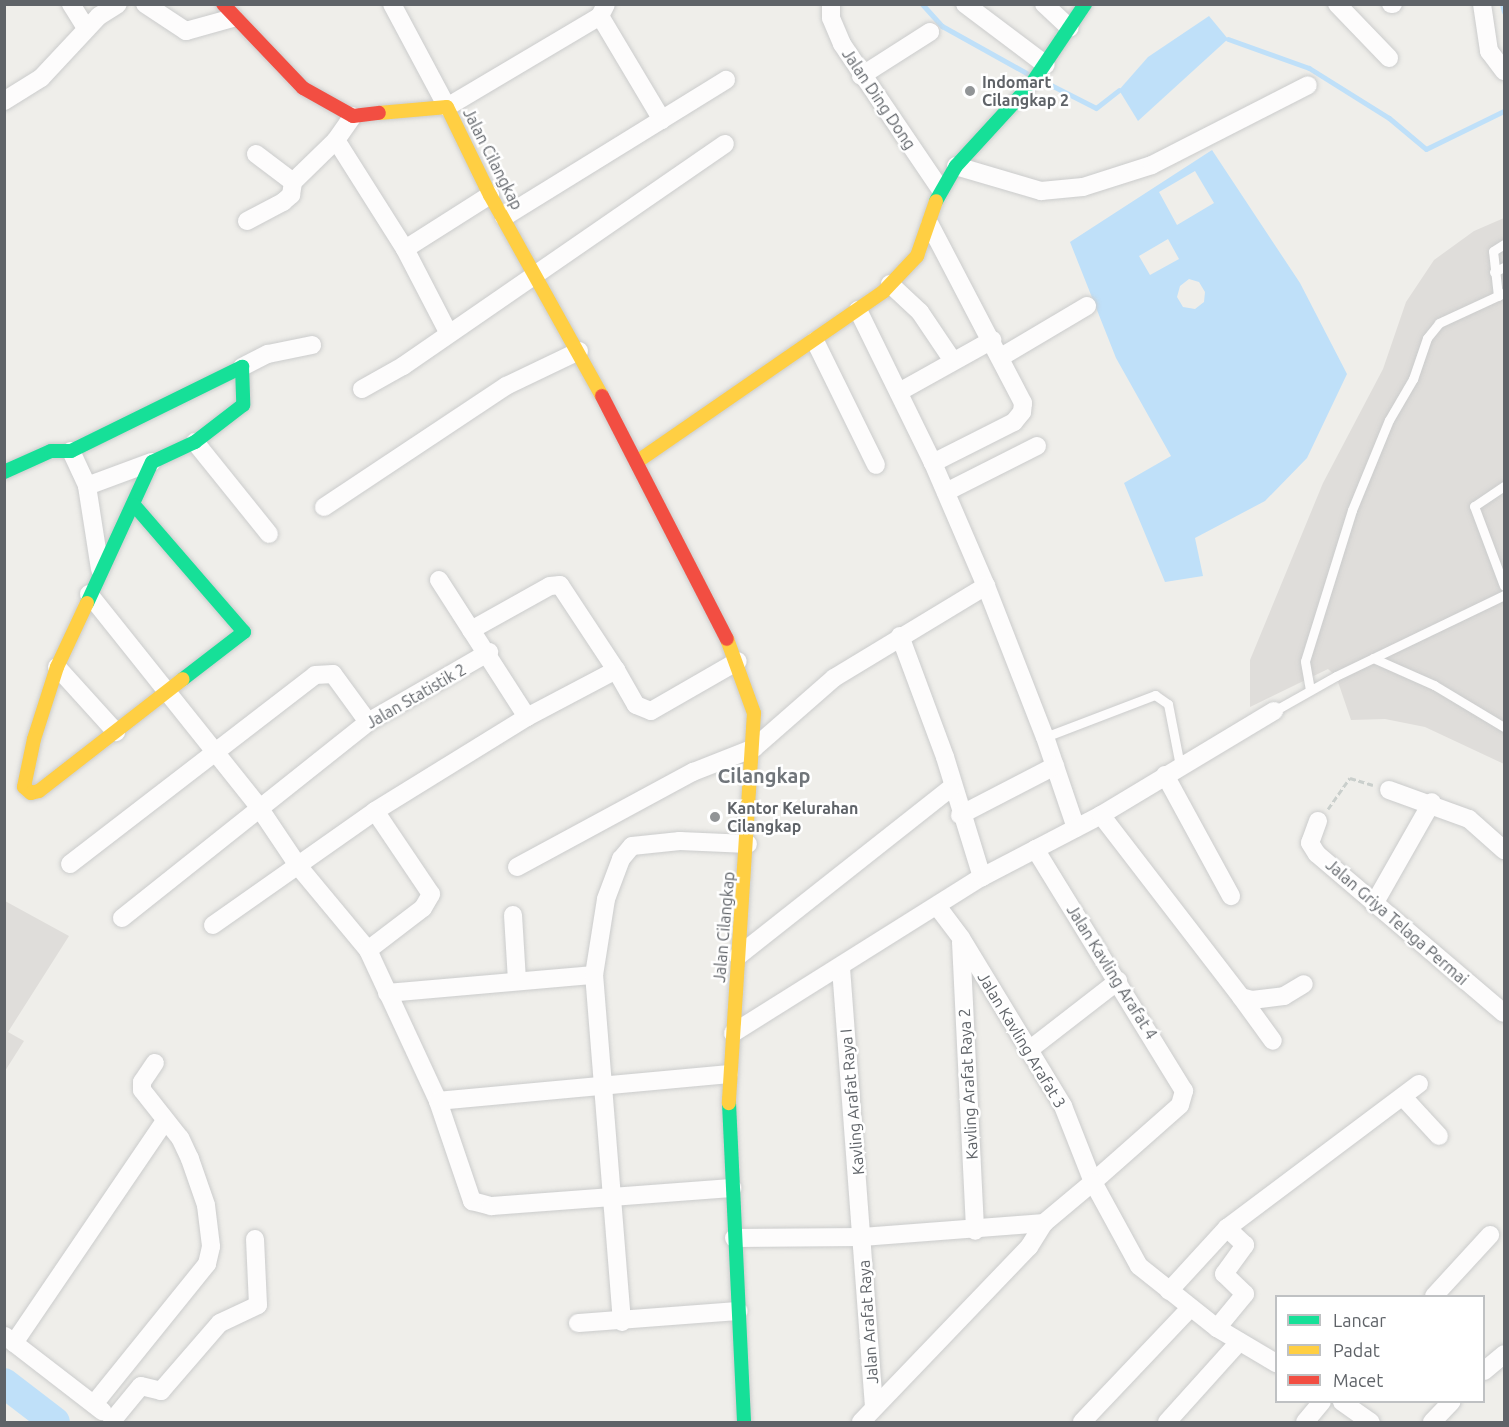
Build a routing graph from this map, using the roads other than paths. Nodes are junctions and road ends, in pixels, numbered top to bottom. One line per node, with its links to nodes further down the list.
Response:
1 (71, 4): 13 (street)
2 (118, 4): 13 (street)
3 (145, 4): 12 (street)
4 (392, 4): 23 (street)
5 (831, 4): 19 (street, Jalan Ding Dong)
6 (965, 4): 18 (street)
7 (1044, 4): 14 (street)
8 (1085, 4): 14 (street)
9 (1337, 4): 16 (street)
10 (1490, 6): 17 (street)
11 (603, 10): 23 (street); 25 (street)
12 (228, 11): 24 (street)
13 (86, 28): 22 (street)
14 (1071, 28): 18 (street)
15 (930, 32): 19 (street)
16 (1389, 58)
17 (1502, 64)
18 (1039, 74): 29 (street)
19 (861, 76): 31 (street, Jalan Ding Dong)
20 (726, 80): 25 (street)
21 (1308, 85): 29 (street)
22 (4, 102)
23 (447, 107): 24 (street, Jalan Cilangkap); 32 (street, Jalan Cilangkap)
24 (353, 116): 26 (street)
25 (662, 120): 33 (street)
26 (336, 140): 30 (street); 37 (street)
27 (725, 144): 40 (street)
28 (256, 154): 30 (street)
29 (956, 166): 31 (street)
30 (292, 182): 34 (street)
31 (940, 189): 35 (street)
32 (490, 195): 33 (street, Jalan Cilangkap); 37 (street)
33 (504, 218): 40 (street, Jalan Cilangkap)
34 (247, 221)
35 (930, 225): 41 (street); 46 (street)
36 (1504, 244): 39 (lane)
37 (405, 249): 45 (street)
38 (1504, 267): 39 (lane)
39 (1494, 272): 42 (lane)
40 (535, 273): 45 (street); 49 (street, Jalan Cilangkap)
41 (890, 284): 44 (street); 51 (street)
42 (1501, 294): 82 (lane)
43 (1087, 306): 50 (street)
44 (858, 310): 47 (street); 54 (street)
45 (448, 332): 53 (street)
46 (992, 340): 50 (street); 51 (street)
47 (814, 341): 58 (street); 61 (street)
48 (312, 345): 52 (street)
49 (579, 351): 58 (street, Jalan Cilangkap); 67 (street)
50 (1001, 357): 60 (street)
51 (953, 362): 54 (street)
52 (242, 367): 55 (street); 57 (street)
53 (362, 389)
54 (899, 392): 60 (street)
55 (195, 442): 59 (street); 68 (street)
56 (1037, 446): 65 (street)
57 (70, 451): 62 (street); 63 (street)
58 (638, 460): 79 (street, Jalan Cilangkap)
59 (152, 462): 63 (street); 66 (street)
60 (933, 463): 65 (street)
61 (876, 465)
62 (4, 472)
63 (87, 486): 69 (street)
64 (1504, 486): 72 (lane)
65 (946, 492): 71 (street)
66 (134, 505): 69 (street); 83 (street)
67 (324, 507)
68 (270, 534)
69 (100, 569): 73 (street)
70 (439, 580): 75 (street)
71 (986, 586): 76 (street); 89 (street)
72 (1504, 586)
73 (89, 594): 80 (street); 83 (street)
74 (1504, 595): 78 (lane)
75 (471, 630): 77 (street); 81 (street)
76 (900, 636): 90 (street); 94 (street)
77 (489, 652): 85 (street); 86 (street, Jalan Statistik 2)
78 (1373, 658): 82 (lane); 87 (lane)
79 (738, 661): 81 (street); 90 (street, Jalan Cilangkap)
80 (57, 667): 88 (street); 88 (street)
81 (616, 670): 85 (street)
82 (1310, 690): 84 (lane)
83 (169, 693): 88 (street); 91 (street)
84 (1274, 711): 93 (street)
85 (527, 717): 98 (street)
86 (368, 722): 91 (street); 97 (street, Jalan Statistik 2)
87 (1504, 728)
88 (116, 732)
89 (1046, 737): 92 (street); 93 (lane)
90 (754, 748): 103 (street, Jalan Cilangkap); 108 (street)
91 (215, 753): 97 (street); 106 (street)
92 (1055, 766): 99 (street); 102 (street)
93 (1172, 770): 100 (street); 110 (street)
94 (951, 788): 99 (street); 118 (street)
95 (1389, 790): 96 (street)
96 (1432, 802): 105 (street); 111 (street)
97 (260, 809): 107 (street); 114 (street, Jalan Statistik 2)
98 (375, 811): 107 (street); 117 (street)
99 (960, 815): 109 (street)
100 (1101, 815): 102 (street); 125 (street)
101 (1318, 822): 111 (street, Jalan Griya Telaga Permai)
102 (1076, 828): 104 (street)
103 (748, 844): 118 (street, Jalan Cilangkap); 120 (street)
104 (1035, 849): 109 (street); 122 (street, Jalan Kavling Arafat 4)
105 (1504, 850)
106 (70, 864)
107 (298, 867): 115 (street); 117 (street)
108 (517, 867)
109 (982, 877): 112 (street)
110 (1231, 896)
111 (1374, 904): 126 (street, Jalan Griya Telaga Permai)
112 (937, 906): 116 (street, Jalan Kavling Arafat 3); 119 (street)
113 (513, 915): 121 (street)
114 (122, 918)
115 (213, 925)
116 (961, 938): 129 (street, Jalan Kavling Arafat 3); 143 (street, Kavling Arafat Raya 2)
117 (368, 950): 124 (street)
118 (738, 956): 127 (street, Jalan Cilangkap)
119 (841, 968): 127 (street); 145 (street, Kavling Arafat Raya I)
120 (594, 975): 121 (street); 132 (street)
121 (517, 981): 124 (street)
122 (1118, 981): 129 (street); 138 (street, Jalan Kavling Arafat 4)
123 (1304, 984): 125 (street)
124 (387, 993): 135 (street)
125 (1241, 997): 128 (street)
126 (1501, 1003)
127 (733, 1034): 131 (street, Jalan Cilangkap)
128 (1273, 1041)
129 (1029, 1050): 138 (street, Jalan Kavling Arafat 3)
130 (155, 1063): 136 (street)
131 (729, 1074): 132 (street); 139 (street, Jalan Cilangkap)
132 (603, 1083): 135 (street); 140 (street)
133 (1419, 1084): 134 (street)
134 (1403, 1097): 137 (street); 142 (street)
135 (438, 1101): 140 (street)
136 (165, 1121): 155 (street); 163 (street)
137 (1439, 1136)
138 (1093, 1182): 141 (street); 148 (street, Jalan Kavling Arafat 3)
139 (732, 1188): 140 (street); 146 (street, Jalan Cilangkap)
140 (611, 1196): 152 (street)
141 (1044, 1223): 143 (street); 164 (street)
142 (1227, 1228): 148 (street); 154 (street)
143 (975, 1231): 145 (street)
144 (1490, 1234): 149 (street)
145 (862, 1237): 146 (street); 164 (street, Jalan Arafat Raya)
146 (734, 1238): 151 (street, Jalan Cilangkap)
147 (255, 1239): 165 (street)
148 (1169, 1291): 150 (street, Jalan Kavling Arafat 3)
149 (1435, 1295)
150 (1190, 1308): 154 (street, Jalan Kavling Arafat 3); 168 (street)
151 (739, 1311): 152 (street); 166 (street, Jalan Cilangkap)
152 (622, 1322): 153 (street)
153 (578, 1323)
154 (1216, 1328): 156 (street, Jalan Kavling Arafat 3)
155 (9, 1339): 163 (street)
156 (1239, 1342): 158 (street, Jalan Kavling Arafat 3); 169 (street)
157 (1504, 1354): 159 (street)
158 (1275, 1362)
159 (1485, 1370)
160 (1320, 1403): 170 (street)
161 (1346, 1403): 171 (street)
162 (1449, 1403): 172 (street)
163 (94, 1404): 165 (street)
164 (874, 1407): 167 (street)
165 (113, 1422)
166 (744, 1422)
167 (861, 1422)
168 (1082, 1422)
169 (1167, 1422)
170 (1305, 1422)
171 (1371, 1422)
172 (1432, 1422)

